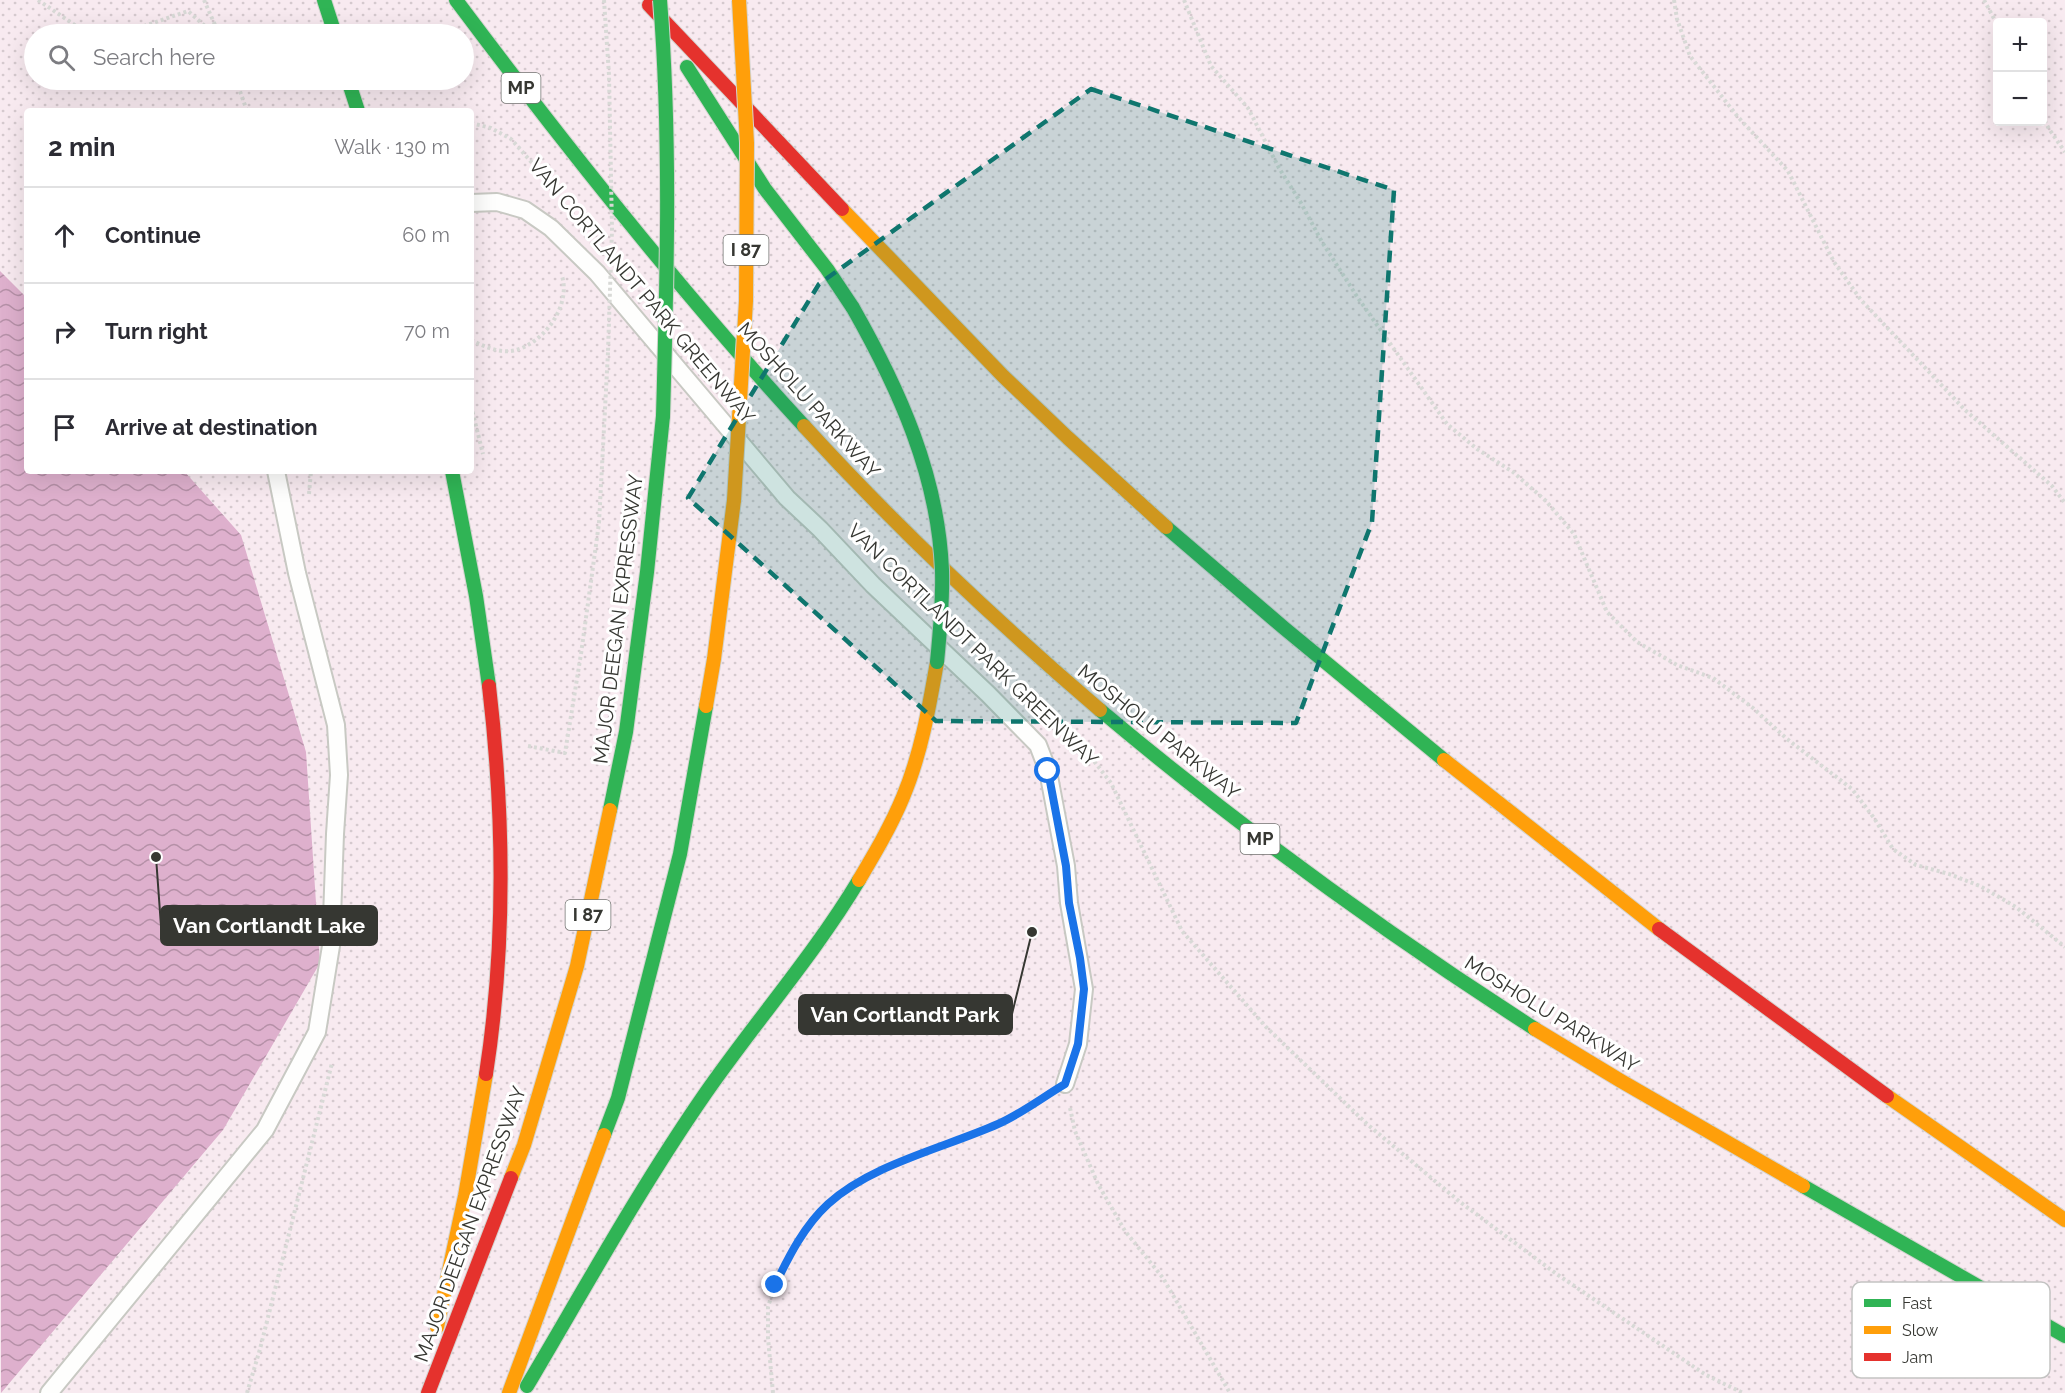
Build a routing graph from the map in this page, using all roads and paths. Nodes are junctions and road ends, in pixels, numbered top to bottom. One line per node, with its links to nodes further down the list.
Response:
1 (38, 0): 13 (path)
2 (204, 0): 16 (path)
3 (324, 0): 17 (highway)
4 (456, 0): 18 (highway, MOSHOLU PARKWAY / MP)
5 (604, 0): 39 (path, bridge)
6 (645, 0): 42 (highway); 50 (highway, bridge)
7 (660, 0): 48 (highway, MAJOR DEEGAN EXPRESSWAY / I 87, bridge)
8 (739, 0): 49 (highway, I 87, bridge)
9 (1184, 0): 40 (path)
10 (1674, 0): 37 (path)
11 (1984, 0): 12 (path)
12 (1994, 18)
13 (73, 24)
14 (150, 24): 15 (path)
15 (203, 24)
16 (215, 24)
17 (331, 24)
18 (474, 24)
19 (474, 24): 43 (highway, MOSHOLU PARKWAY / MP)
20 (240, 90): 22 (path)
21 (351, 90): 23 (highway)
22 (246, 108)
23 (357, 108)
24 (474, 124): 28 (path, VAN CORTLANDT PARK GREENWAY)
25 (2047, 124): 26 (path)
26 (2065, 152)
27 (474, 203): 41 (lane)
28 (570, 207)
29 (606, 250): 30 (path, VAN CORTLANDT PARK GREENWAY)
30 (614, 259)
31 (560, 272): 32 (path)
32 (474, 341)
33 (474, 418): 34 (path)
34 (484, 458)
35 (277, 474): 46 (lane)
36 (453, 474): 47 (highway)
37 (2065, 503)
38 (1057, 726): 53 (path, VAN CORTLANDT PARK GREENWAY)
39 (526, 735)
40 (2065, 947)
41 (1065, 1084): 51 (path); 52 (path)
42 (2065, 1220)
43 (1971, 1282)
44 (2050, 1327): 45 (highway, MOSHOLU PARKWAY / MP)
45 (2065, 1336)
46 (49, 1393)
47 (423, 1393)
48 (428, 1393)
49 (509, 1393)
50 (523, 1393)
51 (773, 1393)
52 (1230, 1393)
53 (1743, 1393)

